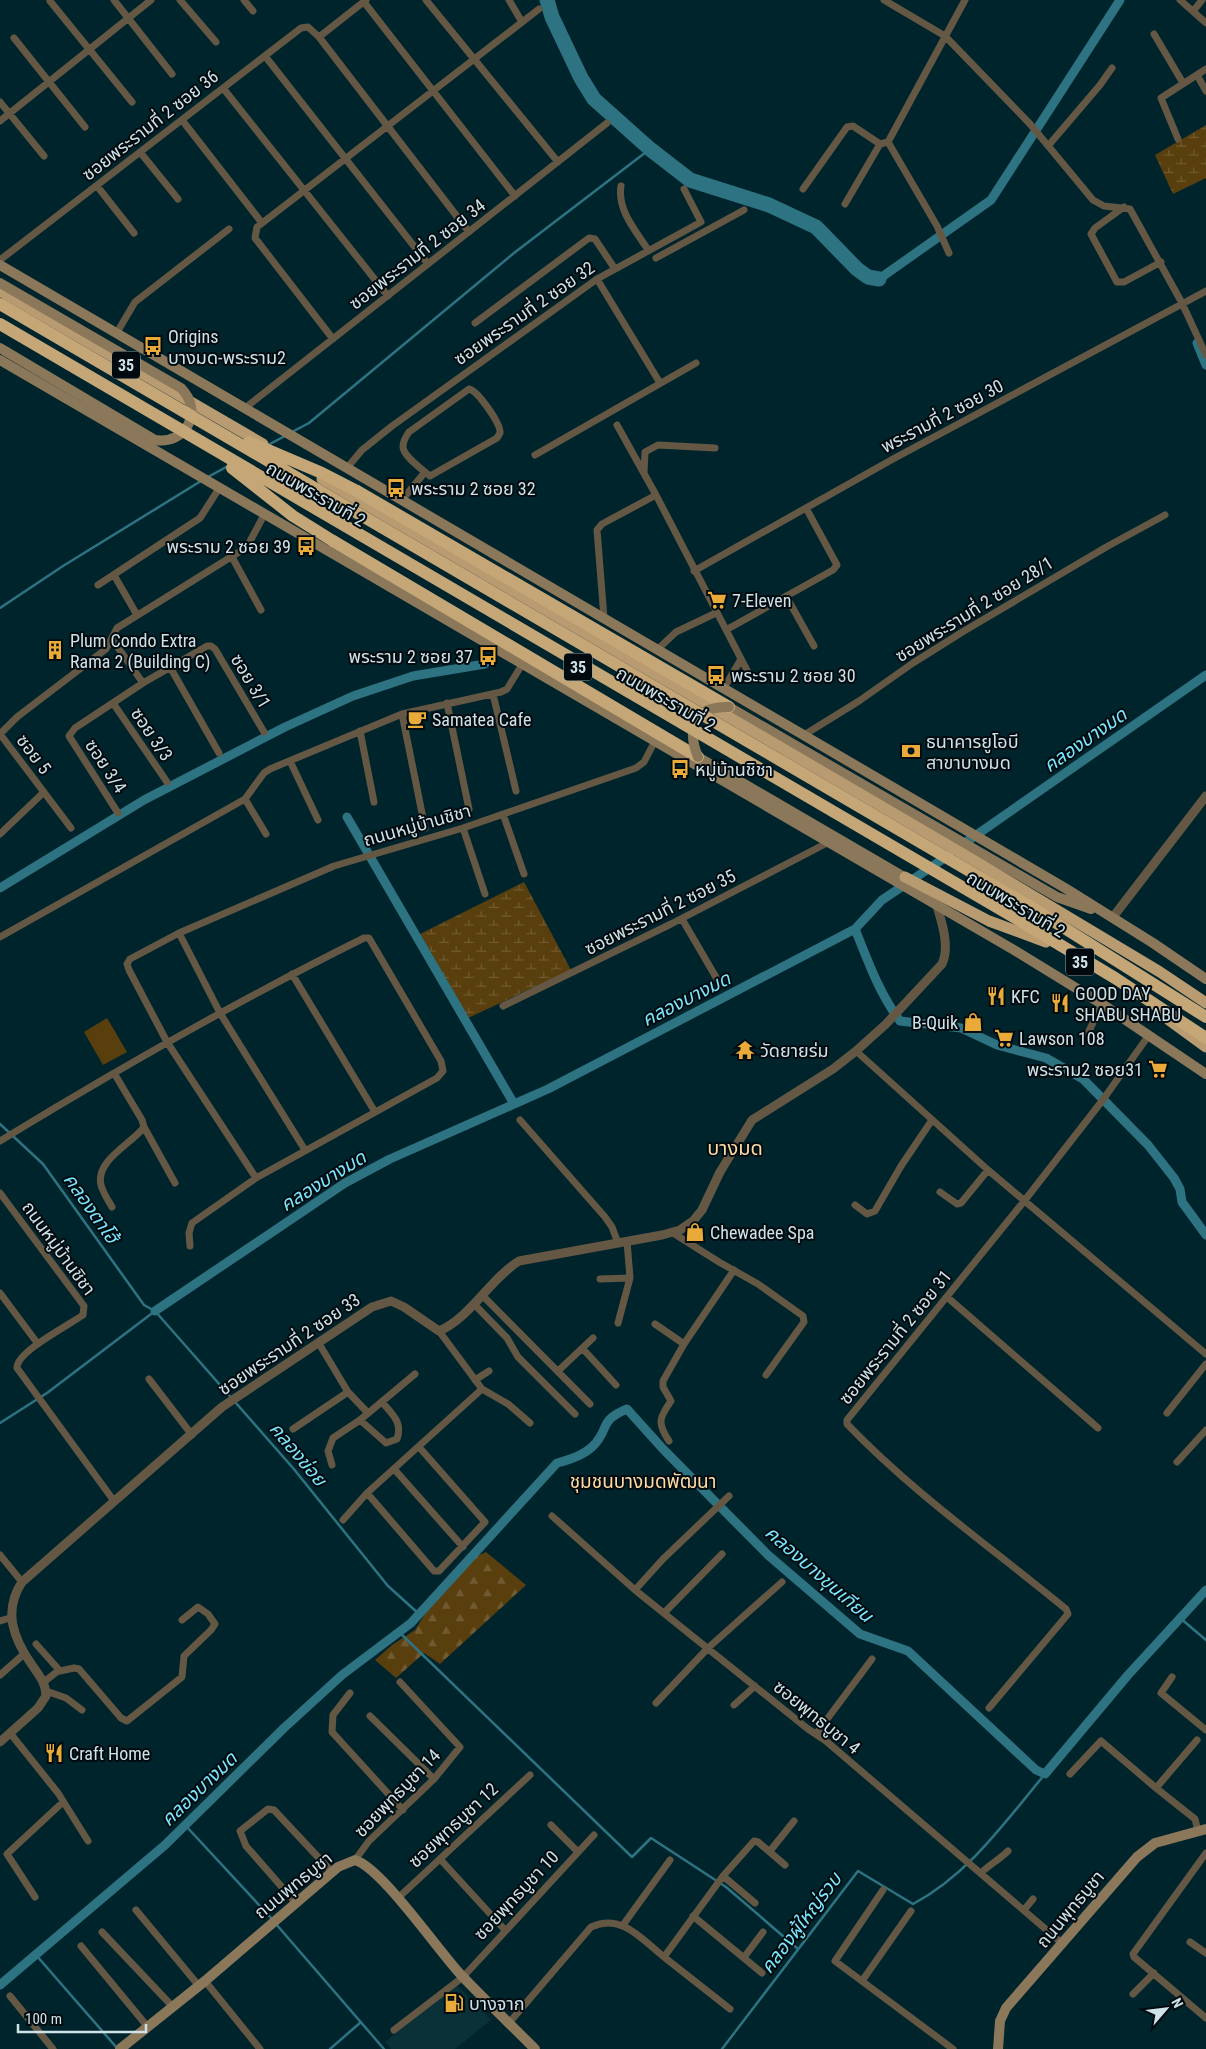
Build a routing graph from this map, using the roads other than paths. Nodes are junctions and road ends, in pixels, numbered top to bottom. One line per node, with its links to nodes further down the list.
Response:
1 (114, 0): 16 (street)
2 (151, 0): 16 (street)
3 (180, 0): 23 (street)
4 (244, 0): 15 (street)
5 (426, 0): 26 (street)
6 (509, 0): 17 (street)
7 (884, 0): 20 (street)
8 (965, 0): 20 (street)
9 (1180, 0): 14 (street)
10 (1202, 0): 14 (street)
11 (50, 1): 24 (street)
12 (365, 1): 21 (street); 34 (street)
13 (539, 9): 17 (street)
14 (1194, 10): 18 (street)
15 (254, 11)
16 (128, 18): 24 (street); 29 (street)
17 (522, 22): 26 (street)
18 (1206, 23)
19 (1154, 34): 32 (street)
20 (945, 36): 45 (street); 46 (street)
21 (320, 37): 25 (street, ซอยพระรามที่ 2 ซอย 36); 42 (street)
22 (14, 38): 31 (street)
23 (216, 42)
24 (90, 49): 31 (street); 37 (street)
25 (265, 56): 33 (street, ซอยพระรามที่ 2 ซอย 36); 49 (street)
26 (473, 59): 34 (street); 50 (street)
27 (1112, 68): 46 (street)
28 (1206, 69): 30 (street)
29 (172, 74)
30 (1197, 75): 32 (street); 35 (street)
31 (49, 83): 38 (street); 43 (street)
32 (1183, 83): 44 (street)
33 (223, 88): 39 (street, ซอยพระรามที่ 2 ซอย 36); 55 (street)
34 (433, 91): 42 (street); 56 (street)
35 (1206, 91)
36 (0, 102): 38 (street)
37 (132, 102)
38 (10, 114): 40 (street); 48 (street)
39 (182, 120): 47 (street, ซอยพระรามที่ 2 ซอย 36); 61 (street)
40 (0, 121)
41 (607, 123): 50 (street, ซอยพระรามที่ 2 ซอย 34)
42 (389, 126): 49 (street); 64 (street)
43 (85, 127)
44 (1178, 139)
45 (884, 143): 54 (street); 58 (street); 68 (street)
46 (1048, 146): 59 (street)
47 (140, 152): 51 (street, ซอยพระรามที่ 2 ซอย 36); 57 (street)
48 (44, 156)
49 (346, 159): 55 (street); 72 (street)
50 (558, 162): 56 (street, ซอยพระรามที่ 2 ซอย 34)
51 (97, 186): 65 (street); 70 (street, ซอยพระรามที่ 2 ซอย 36)
52 (621, 186): 67 (street)
53 (684, 189): 62 (street)
54 (803, 189)
55 (305, 190): 61 (street); 79 (street)
56 (515, 196): 64 (street, ซอยพระรามที่ 2 ซอย 34)
57 (178, 199)
58 (845, 204)
59 (1124, 207): 71 (street); 71 (street)
60 (744, 210): 66 (street)
61 (262, 223): 86 (street)
62 (689, 227): 66 (street); 67 (street, ซอยพระรามที่ 2 ซอย 32)
63 (228, 228): 85 (street)
64 (469, 232): 72 (street, ซอยพระรามที่ 2 ซอย 34)
65 (134, 233)
66 (694, 237): 69 (street)
67 (648, 250): 74 (street, ซอยพระรามที่ 2 ซอย 32)
68 (949, 253)
69 (656, 258)
70 (0, 260)
71 (1161, 262): 80 (street)
72 (428, 264): 79 (street, ซอยพระรามที่ 2 ซอย 34)
73 (0, 265): 85 (main road, 35)
74 (615, 269): 75 (street, ซอยพระรามที่ 2 ซอย 32); 82 (street)
75 (597, 278): 91 (street); 98 (street, ซอยพระรามที่ 2 ซอย 32)
76 (0, 283): 87 (main road, bridge)
77 (0, 291): 155 (highway, ถนนพระรามที่ 2 / 35, bridge)
78 (1206, 291): 80 (street, พระรามที่ 2 ซอย 30)
79 (388, 296): 86 (street, ซอยพระรามที่ 2 ซอย 34)
80 (1182, 302): 88 (street); 104 (street, พระรามที่ 2 ซอย 30)
81 (0, 304): 93 (highway, bridge)
82 (475, 323)
83 (0, 324): 95 (highway, bridge)
84 (0, 329): 166 (highway, ถนนพระรามที่ 2 / 35, bridge)
85 (116, 334): 92 (main road, 35)
86 (333, 339): 92 (street, ซอยพระรามที่ 2 ซอย 34)
87 (0, 348)
88 (1206, 355)
89 (0, 360): 101 (main road, 35)
90 (696, 363): 91 (street)
91 (660, 383): 97 (street)
92 (245, 408): 98 (main road, 35)
93 (203, 422): 129 (highway, bridge); 174 (highway, bridge)
94 (617, 425): 100 (street)
95 (194, 438): 137 (highway, bridge); 177 (highway, bridge)
96 (715, 448): 100 (street)
97 (535, 455)
98 (347, 468): 103 (main road, 35)
99 (425, 472): 99 (street); 103 (street)
100 (644, 473): 102 (street)
101 (218, 485): 105 (main road, 35); 109 (street)
102 (656, 495): 108 (street); 115 (street)
103 (402, 500): 115 (main road, 35)
104 (806, 508): 108 (street, พระรามที่ 2 ซอย 30); 111 (street)
105 (265, 513): 107 (street); 121 (main road, 35)
106 (1164, 515): 134 (street, ซอยพระรามที่ 2 ซอย 28/1)
107 (232, 557): 112 (street); 114 (street)
108 (694, 571): 113 (street)
109 (114, 575): 110 (street); 114 (street)
110 (98, 585)
111 (786, 596): 116 (street); 118 (street)
112 (261, 610)
113 (716, 612): 116 (street); 119 (street)
114 (137, 615): 117 (street)
115 (604, 618): 119 (main road, 35)
116 (726, 630): 120 (street)
117 (112, 638): 124 (street); 133 (street)
118 (814, 646)
119 (658, 649): 125 (main road, 35)
120 (742, 659): 123 (street); 125 (street)
121 (524, 663): 126 (street); 135 (main road, 35)
122 (170, 667): 124 (street); 132 (street, ซอย 3/1); 136 (street)
123 (750, 676)
124 (143, 683): 127 (street)
125 (724, 688): 134 (main road, 35)
126 (493, 694): 128 (street); 140 (street)
127 (113, 703): 139 (street, ซอย 3/3); 146 (street, ซอย 3/4)
128 (447, 703): 130 (street); 145 (street)
129 (729, 707): 137 (main road, bridge); 155 (main road)
130 (402, 714): 131 (street); 150 (street)
131 (360, 731): 138 (street); 144 (street)
132 (264, 732)
133 (0, 734): 141 (street, ซอย 5)
134 (804, 735): 161 (main road, 35)
135 (655, 741): 147 (street, ถนนหมู่บ้านชิชา); 154 (main road, 35)
136 (219, 753)
137 (698, 757): 157 (main road)
138 (290, 761): 143 (street); 148 (street)
139 (167, 782)
140 (516, 791)
141 (44, 792): 149 (street, ซอย 5); 152 (street, ซอย 5)
142 (1206, 796): 161 (street)
143 (245, 799): 153 (street); 165 (street)
144 (374, 802)
145 (469, 809)
146 (118, 813)
147 (503, 814): 151 (street, ถนนหมู่บ้านชิชา); 156 (street)
148 (318, 820)
149 (71, 828)
150 (425, 828)
151 (462, 828): 159 (street); 164 (street, ถนนหมู่บ้านชิชา)
152 (0, 834)
153 (266, 834)
154 (829, 842): 158 (main road, 35); 162 (street, ซอยพระรามที่ 2 ซอย 35)
155 (983, 861): 161 (main road); 170 (highway, ถนนพระรามที่ 2 / 35)
156 (524, 874)
157 (905, 877): 158 (highway)
158 (923, 891): 160 (main road, 35); 163 (main road); 166 (highway)
159 (485, 894)
160 (937, 906): 163 (main road, 35); 180 (street)
161 (1113, 917): 168 (main road, 35)
162 (682, 919): 169 (street); 172 (street, ซอยพระรามที่ 2 ซอย 35)
163 (967, 923): 171 (main road, 35)
164 (179, 933): 173 (street); 178 (street, ถนนหมู่บ้านชิชา)
165 (0, 938)
166 (1046, 942): 179 (highway, ถนนพระรามที่ 2 / 35)
167 (292, 974): 173 (street); 183 (street); 183 (street)
168 (1206, 979)
169 (717, 980)
170 (1206, 1003)
171 (1102, 1004): 175 (street); 176 (main road, 35)
172 (503, 1006)
173 (220, 1013): 178 (street); 188 (street)
174 (1206, 1017)
175 (1088, 1033)
176 (1149, 1035): 182 (main road, 35); 194 (street, ซอยพระรามที่ 2 ซอย 31)
177 (1206, 1038)
178 (167, 1042): 181 (street); 190 (street)
179 (1206, 1046)
180 (856, 1051): 185 (street); 197 (street)
181 (114, 1073): 186 (street); 187 (street)
182 (1206, 1074)
183 (375, 1112): 188 (street)
184 (520, 1120): 199 (street)
185 (932, 1120): 189 (street); 195 (street)
186 (144, 1127): 191 (street); 196 (street)
187 (0, 1140)
188 (305, 1150): 190 (street)
189 (988, 1170): 192 (street); 194 (street)
190 (256, 1178): 200 (street)
191 (175, 1183)
192 (940, 1192)
193 (0, 1193): 213 (street, ถนนหมู่บ้านชิชา)
194 (1025, 1200): 206 (street, ซอยพระรามที่ 2 ซอย 31); 216 (street)
195 (855, 1205)
196 (112, 1207)
197 (673, 1232): 198 (street); 201 (street)
198 (628, 1242): 199 (street); 203 (street)
199 (618, 1243): 205 (street)
200 (190, 1246)
201 (734, 1270): 214 (street); 221 (street)
202 (600, 1278): 203 (street)
203 (630, 1278): 208 (street)
204 (0, 1293): 213 (street)
205 (482, 1295): 207 (street); 219 (street)
206 (947, 1297): 234 (street); 271 (street, ซอยพระรามที่ 2 ซอย 31)
207 (474, 1304): 210 (street); 231 (street)
208 (618, 1323)
209 (656, 1324): 214 (street)
210 (439, 1331): 212 (street, ซอยพระรามที่ 2 ซอย 33); 223 (street)
211 (593, 1338): 215 (street)
212 (318, 1342): 226 (street); 237 (street, ซอยพระรามที่ 2 ซอย 33)
213 (38, 1344): 244 (street, ถนนหมู่บ้านชิชา)
214 (684, 1344): 238 (street)
215 (583, 1349): 219 (street); 224 (street)
216 (1206, 1354)
217 (1206, 1364): 230 (street)
218 (489, 1370): 223 (street)
219 (558, 1371): 228 (street)
220 (415, 1374): 227 (street)
221 (766, 1375)
222 (149, 1379): 237 (street)
223 (475, 1380): 225 (street)
224 (616, 1385)
225 (482, 1389): 233 (street); 239 (street)
226 (348, 1392): 229 (street); 235 (street)
227 (382, 1402): 229 (street); 232 (street)
228 (590, 1404)
229 (368, 1413): 232 (street)
230 (1167, 1413)
231 (575, 1414)
232 (360, 1420): 241 (street)
233 (530, 1423)
234 (1098, 1428)
235 (293, 1429)
236 (1206, 1430): 240 (street)
237 (192, 1435): 244 (street, ซอยพระรามที่ 2 ซอย 33)
238 (669, 1441)
239 (419, 1447): 242 (street); 248 (street)
240 (1177, 1462)
241 (332, 1465)
242 (395, 1470): 243 (street); 248 (street)
243 (367, 1493): 247 (street); 248 (street)
244 (112, 1497): 251 (street, ซอยพระรามที่ 2 ซอย 33)
245 (728, 1497): 253 (street)
246 (552, 1516): 253 (street, ซอยพุทธบูชา 4)
247 (343, 1520)
248 (463, 1547)
249 (722, 1554): 254 (street)
250 (0, 1555): 251 (street)
251 (22, 1582): 255 (street, ซอยพระรามที่ 2 ซอย 33)
252 (782, 1582): 259 (street)
253 (635, 1590): 254 (street, ซอยพุทธบูชา 4)
254 (665, 1612): 259 (street, ซอยพุทธบูชา 4)
255 (10, 1618): 257 (street); 260 (street)
256 (182, 1620): 262 (street)
257 (0, 1621)
258 (36, 1644): 262 (street)
259 (708, 1648): 267 (street, ซอยพุทธบูชา 4); 269 (street)
260 (24, 1654): 263 (street); 266 (street)
261 (872, 1658): 276 (street)
262 (59, 1670): 266 (street)
263 (0, 1675)
264 (1172, 1677): 274 (street)
265 (400, 1682): 281 (street, ซอยพุทธบูชา 14)
266 (45, 1686): 272 (street); 275 (street)
267 (754, 1686): 270 (street); 276 (street, ซอยพุทธบูชา 4)
268 (350, 1693): 284 (street)
269 (656, 1703)
270 (734, 1705)
271 (989, 1708)
272 (82, 1710)
273 (370, 1716): 281 (street)
274 (1206, 1730)
275 (10, 1734): 278 (street); 283 (street)
276 (816, 1734): 299 (street, ซอยพุทธบูชา 4)
277 (1197, 1740): 282 (street)
278 (0, 1742)
279 (1070, 1774): 282 (street)
280 (530, 1775): 294 (street, ซอยพุทธบูชา 12)
281 (434, 1779): 284 (street, ซอยพุทธบูชา 14)
282 (1156, 1788): 287 (street)
283 (63, 1802): 289 (street); 302 (street)
284 (404, 1810): 295 (street, ซอยพุทธบูชา 14)
285 (794, 1821): 292 (street)
286 (551, 1825): 291 (street)
287 (1202, 1830): 316 (main road, ถนนพุทธบูชา)
288 (594, 1835): 291 (street, ซอยพุทธบูชา 10)
289 (88, 1841)
290 (1008, 1850): 299 (street)
291 (577, 1851): 312 (street, ซอยพุทธบูชา 10)
292 (770, 1851): 297 (street); 300 (street)
293 (1206, 1853): 322 (street)
294 (440, 1859): 303 (street, ซอยพุทธบูชา 12); 312 (street)
295 (355, 1860): 298 (main road, ถนนพุทธบูชา); 303 (main road, ถนนพุทธบูชา)
296 (670, 1860): 311 (street)
297 (784, 1864)
298 (332, 1872): 305 (main road, ถนนพุทธบูชา); 305 (street)
299 (981, 1873): 309 (street, ซอยพุทธบูชา 4)
300 (723, 1876): 306 (street); 310 (street)
301 (882, 1890): 324 (street)
302 (35, 1898)
303 (398, 1898): 323 (main road, ถนนพุทธบูชา)
304 (1033, 1899): 309 (street)
305 (295, 1902): 325 (main road, ถนนพุทธบูชา)
306 (755, 1903)
307 (136, 1910): 325 (street)
308 (911, 1910): 324 (street)
309 (1024, 1910): 316 (street, ซอยพุทธบูชา 4)
310 (693, 1916): 319 (street); 320 (street)
311 (623, 1925): 320 (street); 331 (street)
312 (504, 1930): 323 (street, ซอยพุทธบูชา 10)
313 (102, 1932): 328 (street)
314 (763, 1932): 319 (street)
315 (1190, 1942): 318 (street)
316 (1063, 1944): 339 (main road, ถนนพุทธบูชา)
317 (81, 1946): 332 (street)
318 (1206, 1953)
319 (745, 1956): 321 (street)
320 (664, 1957): 329 (street)
321 (762, 1973)
322 (1154, 1973): 326 (street); 330 (street)
323 (463, 1977): 331 (main road, ถนนพุทธบูชา); 333 (street, ซอยพุทธบูชา 10)
324 (862, 1981): 338 (street)
325 (202, 1983): 328 (main road, ถนนพุทธบูชา); 336 (street)
326 (1133, 1994)
327 (10, 1996): 335 (street)
328 (172, 2006): 332 (main road, ถนนพุทธบูชา)
329 (730, 2009)
330 (1206, 2018)
331 (508, 2023): 337 (main road, ถนนพุทธบูชา)
332 (147, 2026): 334 (main road, ถนนพุทธบูชา)
333 (394, 2030)
334 (123, 2047)
335 (52, 2049)
336 (260, 2049)
337 (535, 2049)
338 (952, 2049)
339 (998, 2049)

